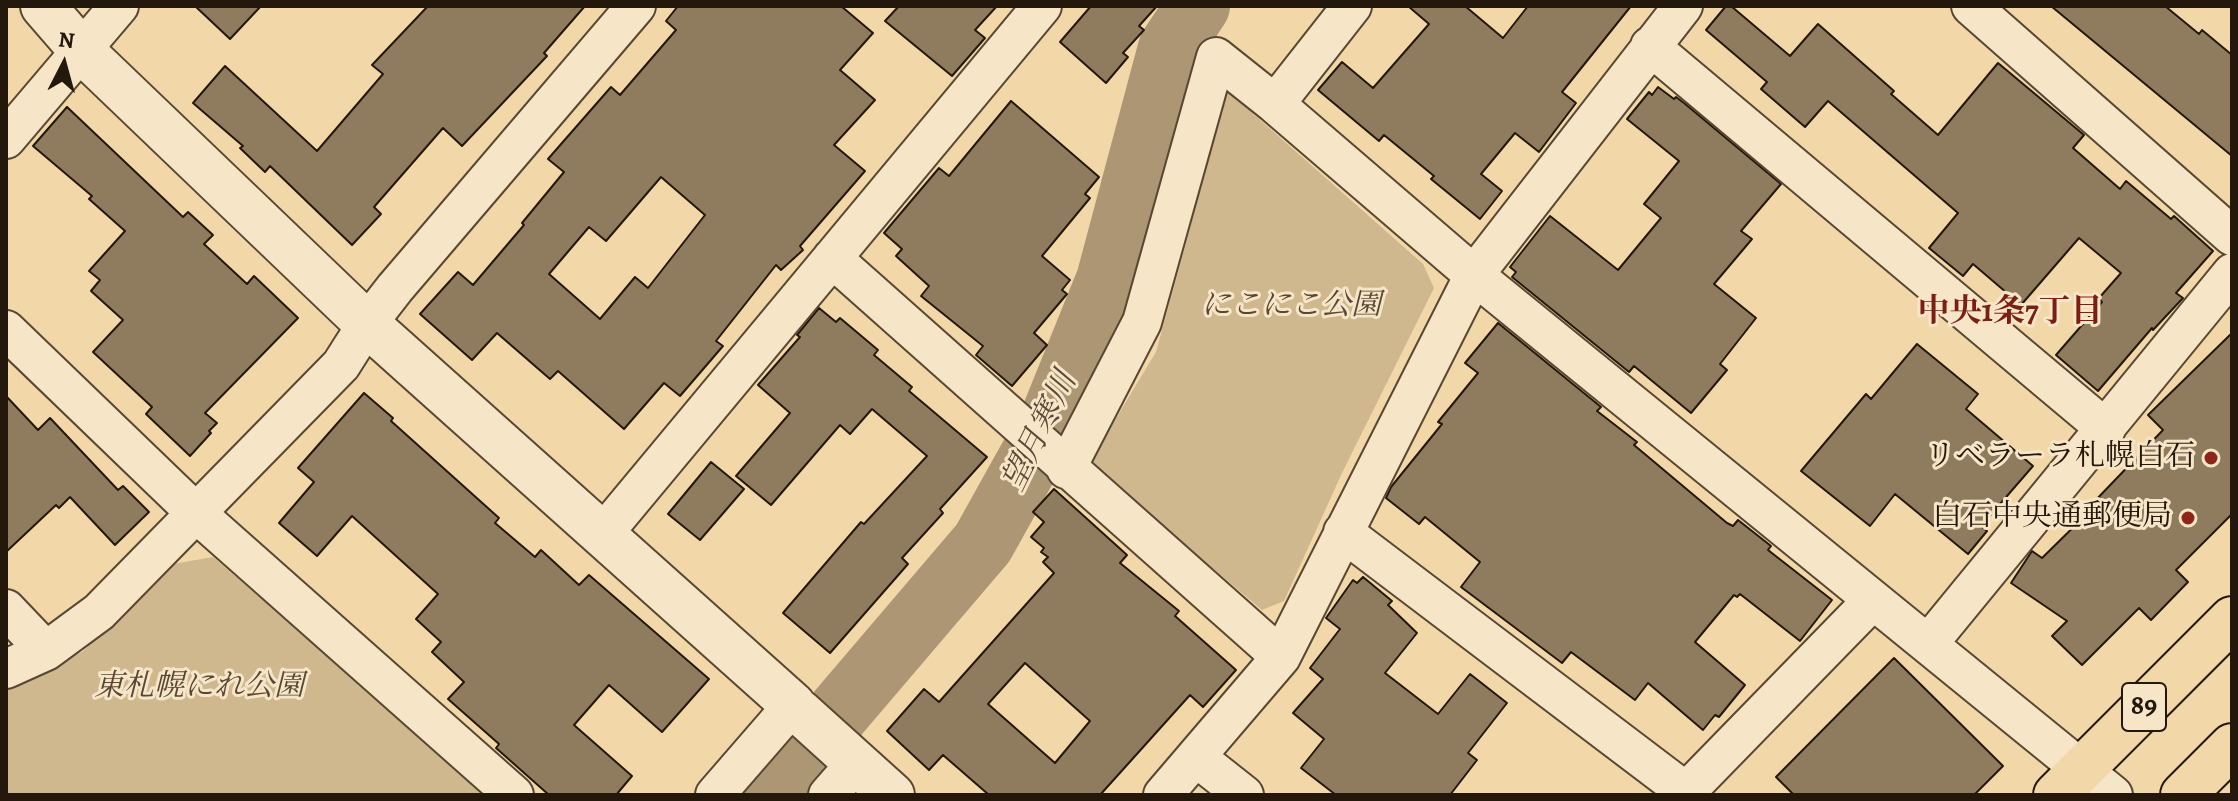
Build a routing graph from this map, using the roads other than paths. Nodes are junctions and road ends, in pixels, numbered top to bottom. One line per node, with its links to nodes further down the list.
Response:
1 (43, 6): 9 (street)
2 (119, 6): 9 (street)
3 (636, 6): 16 (street)
4 (1042, 6): 13 (street)
5 (1352, 6): 10 (street)
6 (1683, 6): 8 (street)
7 (1973, 7): 12 (street)
8 (1650, 46): 15 (street); 18 (street)
9 (82, 51): 11 (street); 16 (street)
10 (1275, 104): 15 (street); 19 (street)
11 (6, 139)
12 (2232, 236)
13 (832, 258): 19 (street); 22 (street)
14 (2232, 273): 18 (street)
15 (1474, 275): 21 (street); 23 (street)
16 (367, 324): 20 (street); 22 (street)
17 (6, 330): 20 (street)
18 (2106, 429): 26 (street)
19 (1047, 451): 28 (street)
20 (196, 513): 27 (street); 36 (street)
21 (1343, 532): 28 (street); 35 (street)
22 (602, 535): 30 (street)
23 (1873, 600): 26 (street); 35 (street)
24 (6, 609): 27 (street)
25 (2232, 619): 34 (main road, 89)
26 (1928, 644): 34 (street)
27 (46, 651): 29 (street)
28 (1281, 657): 33 (street)
29 (6, 669)
30 (796, 708): 32 (street); 37 (street)
31 (2232, 746): 42 (main road)
32 (844, 753): 38 (street); 39 (street)
33 (1196, 757): 40 (street); 41 (street)
34 (2084, 786)
35 (1684, 794)
36 (514, 795)
37 (715, 795)
38 (828, 795)
39 (892, 795)
40 (1163, 795)
41 (1244, 795)
42 (2183, 795)

